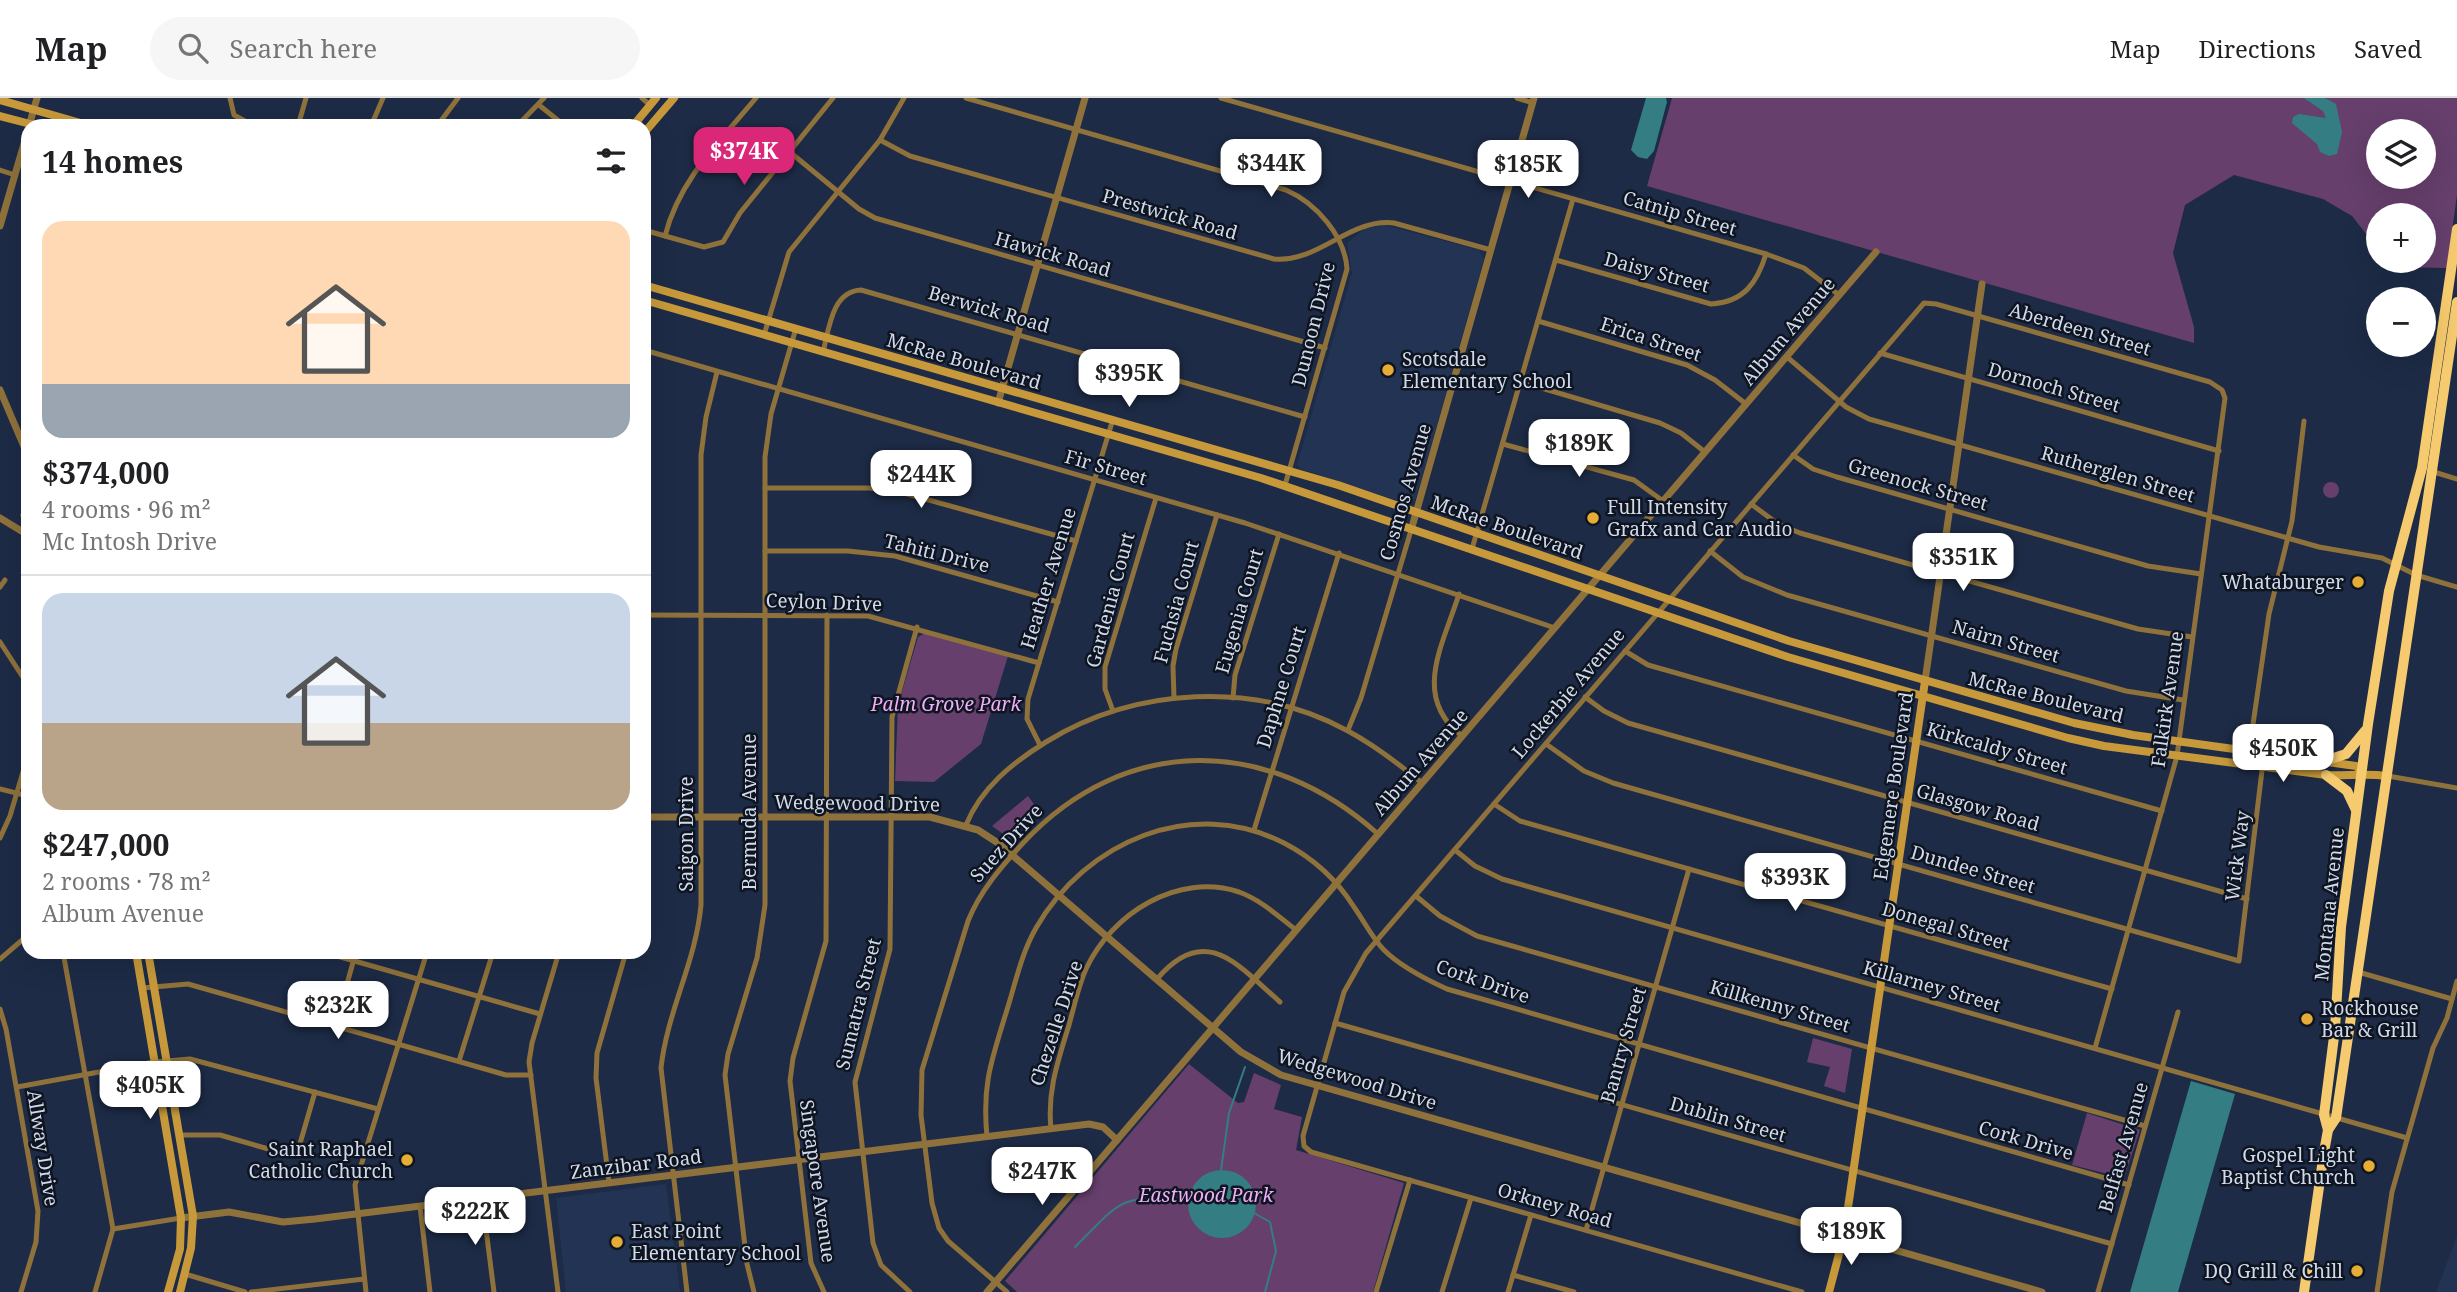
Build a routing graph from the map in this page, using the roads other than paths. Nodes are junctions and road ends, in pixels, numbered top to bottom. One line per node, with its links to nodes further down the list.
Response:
1 (37, 98): 20 (street)
2 (230, 98): 24 (street)
3 (306, 98): 25 (street)
4 (383, 98): 26 (street)
5 (458, 98): 27 (street)
6 (544, 98): 19 (street)
7 (642, 98): 18 (street)
8 (674, 98): 32 (main road)
9 (756, 98): 46 (street)
10 (833, 98): 35 (street)
11 (904, 98): 34 (street)
12 (966, 98): 33 (street, Dunoon Drive)
13 (1085, 98): 33 (street)
14 (1221, 98): 39 (street, Catnip Street)
15 (1517, 98): 17 (street)
16 (0, 100): 20 (main road)
17 (1534, 100): 39 (street, Cosmos Avenue)
18 (653, 102): 30 (main road)
19 (539, 104): 28 (street); 29 (street)
20 (34, 110): 22 (street); 23 (main road)
21 (0, 116): 31 (main road)
22 (32, 119)
23 (66, 119)
24 (241, 119)
25 (300, 119)
26 (374, 119)
27 (442, 119)
28 (524, 119)
29 (557, 119)
30 (639, 119)
31 (21, 123)
32 (651, 125)
33 (1076, 130): 41 (street); 47 (street, Dunoon Drive)
34 (880, 140): 40 (street); 41 (street, Prestwick Road)
35 (791, 153): 40 (street, Hawick Road); 46 (street)
36 (21, 157): 38 (street)
37 (0, 170): 38 (street)
38 (15, 175): 43 (street)
39 (1511, 181): 42 (street, Catnip Street); 48 (street, Cosmos Avenue)
40 (838, 193): 52 (street, Hawick Road); 60 (street)
41 (1056, 198): 47 (street, Prestwick Road); 52 (street)
42 (1573, 199): 50 (street, Catnip Street); 51 (street)
43 (0, 226)
44 (2457, 229): 118 (highway, Montana Avenue)
45 (651, 232): 46 (street)
46 (665, 236)
47 (1337, 240): 48 (street, Prestwick Road); 68 (street, Dunoon Drive)
48 (1491, 250): 103 (street, Cosmos Avenue)
49 (1876, 252): 55 (street, Album Avenue)
50 (1766, 254): 51 (street, Daisy Street); 55 (street, Catnip Street)
51 (1556, 260): 61 (street)
52 (1037, 266): 63 (street); 68 (street, Hawick Road)
53 (1982, 284): 59 (street, Edgemere Boulevard)
54 (651, 287): 60 (main road, McRae Boulevard)
55 (1839, 295): 72 (street, Album Avenue)
56 (651, 302): 64 (main road, McRae Boulevard)
57 (2457, 302): 67 (highway, Montana Avenue)
58 (1927, 303): 59 (street, Aberdeen Street); 71 (street, Lockerbie Avenue)
59 (1977, 315): 74 (street, Edgemere Boulevard); 79 (street, Aberdeen Street)
60 (768, 320): 62 (main road, McRae Boulevard); 64 (street)
61 (1538, 321): 75 (street); 82 (street, Erica Street)
62 (796, 328): 65 (main road, McRae Boulevard); 66 (street, Bermuda Avenue)
63 (1018, 334): 65 (street, Berwick Road); 76 (street); 83 (street, Berwick Road)
64 (764, 335): 66 (main road, McRae Boulevard)
65 (827, 337): 69 (street, Berwick Road); 76 (main road, McRae Boulevard)
66 (792, 343): 69 (main road, McRae Boulevard); 77 (street, Bermuda Avenue)
67 (2454, 347): 94 (highway, Montana Avenue)
68 (1325, 348): 83 (street, Dunoon Drive)
69 (823, 352): 81 (main road, McRae Boulevard)
70 (651, 353): 73 (street, Fir Street)
71 (1880, 353): 74 (street, Dornoch Street); 80 (street, Lockerbie Avenue)
72 (1787, 357): 80 (street, Rutherglen Street); 82 (street, Album Avenue)
73 (717, 372): 77 (street, Fir Street); 134 (street, Saigon Drive)
74 (1968, 379): 89 (street, Edgemere Boulevard); 90 (street, Dornoch Street)
75 (1521, 383): 88 (street); 91 (street)
76 (1002, 388): 81 (street); 84 (main road, McRae Boulevard)
77 (779, 389): 96 (street, Fir Street); 98 (street, Bermuda Avenue)
78 (0, 390): 87 (street)
79 (2222, 390): 90 (street, Falkirk Avenue)
80 (1838, 401): 89 (street, Rutherglen Street); 92 (street, Lockerbie Avenue)
81 (998, 403): 86 (main road, McRae Boulevard)
82 (1746, 404): 91 (street, Album Avenue)
83 (1305, 417): 93 (street, Dunoon Drive)
84 (1113, 419): 86 (street, Heather Avenue); 93 (main road, McRae Boulevard)
85 (2304, 421): 111 (street)
86 (1109, 434): 96 (street, Heather Avenue); 97 (main road, McRae Boulevard)
87 (21, 440)
88 (1503, 444): 100 (street); 110 (street)
89 (1958, 444): 102 (street, Edgemere Boulevard); 105 (street, Rutherglen Street)
90 (2219, 451): 105 (street, Falkirk Avenue)
91 (1704, 452): 100 (street, Album Avenue)
92 (1793, 455): 101 (street, Lockerbie Avenue); 102 (street, Greenock Street)
93 (1290, 470): 97 (street, Dunoon Drive); 103 (main road, McRae Boulevard)
94 (2434, 472): 95 (street); 123 (highway, Montana Avenue)
95 (2457, 479)
96 (1095, 480): 99 (street, Fir Street); 112 (street, Heather Avenue)
97 (1285, 485): 108 (main road, McRae Boulevard)
98 (765, 488): 112 (street); 114 (street, Bermuda Avenue)
99 (1156, 498): 104 (street, Fir Street); 152 (street, Gardenia Court)
100 (1663, 501): 124 (street, Album Avenue)
101 (1751, 504): 115 (street, Lockerbie Avenue); 120 (street)
102 (1949, 509): 120 (street, Edgemere Boulevard); 122 (street, Greenock Street)
103 (1416, 513): 108 (street, Cosmos Avenue); 110 (main road, McRae Boulevard)
104 (1217, 515): 109 (street, Fir Street); 148 (street, Fuchsia Court)
105 (2210, 517): 111 (street, Rutherglen Street); 122 (street, Falkirk Avenue)
106 (0, 518): 107 (street)
107 (21, 518)
108 (1412, 527): 113 (main road, McRae Boulevard); 121 (street, Cosmos Avenue)
109 (1279, 534): 117 (street, Fir Street); 149 (street, Eugenia Court)
110 (1477, 534): 113 (street); 116 (main road, McRae Boulevard)
111 (2288, 539): 118 (street, Rutherglen Street); 160 (street)
112 (1076, 541): 131 (street, Heather Avenue)
113 (1472, 549): 119 (main road, McRae Boulevard)
114 (765, 551): 131 (street, Tahiti Drive); 135 (street, Bermuda Avenue)
115 (1710, 551): 130 (street, Lockerbie Avenue); 139 (street, Nairn Street)
116 (1531, 552): 119 (main road); 124 (main road, McRae Boulevard)
117 (1339, 553): 121 (street, Fir Street); 151 (street, Daphne Court)
118 (2396, 563): 123 (street, Rutherglen Street); 153 (highway, Montana Avenue)
119 (1525, 567): 128 (main road, McRae Boulevard)
120 (1940, 572): 139 (street, Edgemere Boulevard); 140 (street)
121 (1399, 573): 129 (street, Fir Street); 154 (street, Cosmos Avenue)
122 (2201, 574): 140 (street, Falkirk Avenue)
123 (2416, 575): 127 (street, Rutherglen Street); 168 (highway, Montana Avenue)
124 (1600, 576): 128 (street, Album Avenue); 130 (main road, McRae Boulevard)
125 (5, 580): 126 (street)
126 (0, 587)
127 (2457, 587)
128 (1589, 589): 132 (main road, McRae Boulevard); 138 (street, Album Avenue)
129 (1459, 594): 138 (street, Fir Street); 155 (street)
130 (1668, 600): 132 (street, Lockerbie Avenue); 145 (main road, McRae Boulevard)
131 (1058, 602): 143 (street, Heather Avenue)
132 (1658, 612): 142 (street, Lockerbie Avenue); 146 (main road, McRae Boulevard)
133 (651, 615): 134 (street, Ceylon Drive)
134 (702, 615): 135 (street, Ceylon Drive); 183 (street, Saigon Drive)
135 (765, 615): 136 (street, Ceylon Drive); 180 (street, Bermuda Avenue)
136 (827, 615): 137 (street, Ceylon Drive); 181 (street, Singapore Avenue)
137 (917, 627): 143 (street, Ceylon Drive); 182 (street, Sumatra Street)
138 (1555, 628): 155 (street, Album Avenue)
139 (1931, 636): 145 (street, Edgemere Boulevard); 150 (street, Nairn Street)
140 (2192, 637): 150 (street, Falkirk Avenue)
141 (0, 642): 144 (street)
142 (1625, 651): 147 (street, Lockerbie Avenue); 156 (street, Kirkcaldy Street)
143 (1039, 663): 159 (street, Heather Avenue)
144 (20, 673)
145 (1925, 681): 146 (main road, Edgemere Boulevard); 157 (main road, McRae Boulevard)
146 (1922, 696): 156 (main road, Edgemere Boulevard); 162 (main road, McRae Boulevard)
147 (1585, 697): 158 (street, Lockerbie Avenue); 175 (street, Glasgow Road)
148 (1174, 698): 149 (street); 152 (street)
149 (1233, 698): 151 (street)
150 (2183, 700): 157 (street, Falkirk Avenue)
151 (1292, 708): 154 (street); 165 (street, Daphne Court)
152 (1112, 711): 159 (street)
153 (2368, 724): 163 (highway); 166 (highway, Montana Avenue)
154 (1348, 730): 170 (street)
155 (1462, 736): 170 (street, Album Avenue)
156 (1916, 741): 175 (main road, Edgemere Boulevard); 177 (street, Kirkcaldy Street)
157 (2178, 741): 160 (main road, McRae Boulevard); 162 (street, Falkirk Avenue)
158 (1546, 744): 176 (street, Lockerbie Avenue); 190 (street, Dundee Street)
159 (1040, 745): 184 (street)
160 (2249, 752): 161 (main road, McRae Boulevard)
161 (2264, 754): 163 (main road, McRae Boulevard); 164 (street, Wick Way)
162 (2177, 756): 164 (main road, McRae Boulevard); 177 (street, Falkirk Avenue)
163 (2324, 761): 166 (main road, McRae Boulevard)
164 (2264, 767): 167 (main road, McRae Boulevard); 196 (street, Wick Way)
165 (1273, 771): 185 (street, Daphne Court); 186 (street, Suez Drive); 189 (street, Suez Drive)
166 (2363, 772): 167 (main road, McRae Boulevard); 168 (main road, McRae Boulevard); 178 (highway, Montana Avenue)
167 (2326, 775): 178 (highway)
168 (2387, 776): 171 (street); 215 (highway, Montana Avenue)
169 (21, 782): 173 (street)
170 (1422, 783): 186 (street, Album Avenue)
171 (2457, 788)
172 (0, 789): 173 (street)
173 (18, 793): 174 (street); 187 (street)
174 (21, 794)
175 (1907, 803): 190 (main road, Edgemere Boulevard); 192 (street, Glasgow Road)
176 (1494, 804): 188 (street, Lockerbie Avenue); 191 (street, Donegal Street)
177 (2162, 811): 192 (street, Falkirk Avenue)
178 (2357, 813): 250 (highway, Montana Avenue)
179 (651, 817): 183 (street, Wedgewood Drive)
180 (765, 817): 181 (street, Wedgewood Drive); 183 (street, Wedgewood Drive); 264 (street, Bermuda Avenue)
181 (827, 817): 182 (street, Wedgewood Drive); 262 (street, Singapore Avenue)
182 (891, 817): 184 (street, Wedgewood Drive); 261 (street, Sumatra Street)
183 (701, 818): 266 (street, Saigon Drive)
184 (967, 825): 189 (street, Wedgewood Drive)
185 (1254, 831): 193 (street, Cork Drive); 195 (street, Cork Drive)
186 (1378, 834): 193 (street, Album Avenue)
187 (0, 838)
188 (1455, 850): 194 (street, Lockerbie Avenue); 198 (street, Killarney Street)
189 (1012, 855): 195 (street, Wedgewood Drive); 259 (street, Suez Drive)
190 (1898, 864): 197 (main road, Edgemere Boulevard); 199 (street, Dundee Street)
191 (1689, 869): 197 (street, Donegal Street); 198 (street, Bantry Street)
192 (2145, 870): 196 (street, Glasgow Road); 199 (street, Falkirk Avenue)
193 (1337, 883): 200 (street, Album Avenue); 203 (street, Cork Drive)
194 (1416, 896): 203 (street, Lockerbie Avenue); 221 (street, Killkenny Street)
195 (1061, 897): 201 (street, Wedgewood Drive); 256 (street, Cork Drive)
196 (2247, 899): 214 (street, Wick Way)
197 (1889, 926): 222 (main road, Edgemere Boulevard); 224 (street, Donegal Street)
198 (1672, 928): 221 (street, Bantry Street); 222 (street, Killarney Street)
199 (2129, 929): 214 (street, Dundee Street); 224 (street, Falkirk Avenue)
200 (1296, 930): 201 (street, Chezelle Drive); 218 (street, Album Avenue)
201 (1108, 938): 217 (street, Wedgewood Drive); 253 (street, Chezelle Drive)
202 (21, 941): 204 (street)
203 (1376, 941): 231 (street, Lockerbie Avenue); 235 (street, Cork Drive)
204 (0, 959)
205 (65, 959): 242 (street)
206 (137, 959): 223 (main road)
207 (149, 959): 220 (main road)
208 (347, 959): 213 (street)
209 (424, 959): 216 (street)
210 (491, 959): 225 (street)
211 (557, 959): 230 (street)
212 (624, 959): 268 (street)
213 (354, 961): 216 (street); 232 (street)
214 (2239, 961)
215 (2358, 972): 226 (street); 251 (highway, Montana Avenue)
216 (418, 979): 225 (street); 234 (street)
217 (1157, 979): 218 (street); 233 (street, Wedgewood Drive)
218 (1254, 979): 227 (street); 233 (street, Album Avenue)
219 (2457, 982): 226 (street)
220 (153, 986): 223 (street); 232 (street); 238 (main road)
221 (1656, 987): 235 (street, Bantry Street); 236 (street, Killkenny Street)
222 (1881, 987): 236 (main road, Edgemere Boulevard); 237 (street, Killarney Street)
223 (142, 988): 240 (main road)
224 (2112, 989): 237 (street, Falkirk Avenue)
225 (479, 996): 230 (street); 239 (street)
226 (2452, 999): 257 (street)
227 (1280, 1002)
228 (0, 1009): 245 (street, Allway Drive)
229 (2178, 1012): 241 (street, Belfast Avenue)
230 (540, 1014): 243 (street)
231 (1335, 1023): 244 (street, Lockerbie Avenue); 247 (street, Dublin Street)
232 (335, 1026): 234 (street)
233 (1213, 1026): 244 (street, Wedgewood Drive); 258 (street, Album Avenue)
234 (399, 1045): 239 (street); 248 (street)
235 (1639, 1046): 247 (street, Bantry Street); 249 (street, Cork Drive)
236 (1871, 1048): 249 (main road, Edgemere Boulevard); 252 (street, Killkenny Street)
237 (2095, 1048): 241 (street, Killarney Street)
238 (166, 1060): 240 (street); 246 (street); 255 (main road)
239 (459, 1061): 243 (street)
240 (154, 1062): 242 (street); 277 (main road)
241 (2162, 1068): 250 (street, Killarney Street); 252 (street, Belfast Avenue)
242 (86, 1075): 245 (street); 278 (street)
243 (531, 1075): 270 (street)
244 (1317, 1085): 260 (street, Lockerbie Avenue); 263 (street, Wedgewood Drive)
245 (17, 1087): 287 (street, Allway Drive)
246 (314, 1091): 248 (street); 255 (street)
247 (1622, 1105): 263 (street, Bantry Street); 265 (street, Dublin Street)
248 (378, 1110): 274 (street)
249 (1863, 1110): 265 (main road, Edgemere Boulevard); 269 (street, Cork Drive)
250 (2325, 1115): 251 (street, Killarney Street); 254 (highway, Montana Avenue)
251 (2336, 1118): 254 (highway, Montana Avenue); 257 (street, Killarney Street)
252 (2146, 1126): 269 (street, Belfast Avenue)
253 (1051, 1129): 256 (street, Zanzibar Road); 258 (street, Zanzibar Road)
254 (2328, 1130): 311 (highway, Montana Avenue)
255 (179, 1135): 276 (main road)
256 (987, 1137): 259 (street, Zanzibar Road)
257 (2407, 1138): 312 (street)
258 (1117, 1140): 285 (street, Album Avenue)
259 (925, 1144): 261 (street, Zanzibar Road); 285 (street, Suez Drive)
260 (1304, 1144): 267 (street, Orkney Road)
261 (862, 1152): 262 (street, Zanzibar Road); 300 (street, Sumatra Street)
262 (799, 1160): 264 (street, Zanzibar Road); 299 (street, Singapore Avenue)
263 (1604, 1167): 279 (street, Bantry Street); 280 (street, Wedgewood Drive)
264 (735, 1168): 266 (street, Zanzibar Road); 298 (street, Bermuda Avenue)
265 (1854, 1171): 280 (main road, Edgemere Boulevard); 281 (street, Dublin Street)
266 (673, 1175): 268 (street, Zanzibar Road); 297 (street, Saigon Drive)
267 (1410, 1180): 272 (street, Orkney Road); 303 (street)
268 (609, 1182): 270 (street, Zanzibar Road)
269 (2129, 1185): 281 (street, Belfast Avenue)
270 (546, 1191): 271 (street, Zanzibar Road); 296 (street)
271 (482, 1198): 273 (street, Zanzibar Road); 295 (street)
272 (1471, 1198): 275 (street, Orkney Road); 304 (street)
273 (419, 1206): 274 (street, Zanzibar Road); 294 (street)
274 (357, 1214): 276 (street, Zanzibar Road); 284 (street)
275 (1531, 1215): 279 (street, Orkney Road); 283 (street)
276 (193, 1216): 277 (street, Zanzibar Road); 282 (main road)
277 (181, 1218): 278 (street, Zanzibar Road); 289 (main road)
278 (113, 1229): 288 (street)
279 (1586, 1230): 307 (street, Orkney Road)
280 (1844, 1236): 308 (main road, Edgemere Boulevard); 309 (street, Wedgewood Drive)
281 (2112, 1244): 310 (street, Belfast Avenue)
282 (185, 1274): 290 (main road); 291 (street)
283 (1513, 1275): 305 (street); 306 (street)
284 (363, 1279): 286 (street); 293 (street)
285 (995, 1282): 301 (street, Album Avenue); 302 (street, Suez Drive)
286 (304, 1289): 292 (street)
287 (21, 1292)
288 (95, 1292)
289 (168, 1292)
290 (180, 1292)
291 (245, 1292)
292 (251, 1292)
293 (366, 1292)
294 (430, 1292)
295 (494, 1292)
296 (558, 1292)
297 (687, 1292)
298 (754, 1292)
299 (824, 1292)
300 (910, 1292)
301 (987, 1292)
302 (1007, 1292)
303 (1376, 1292)
304 (1442, 1292)
305 (1508, 1292)
306 (1574, 1292)
307 (1802, 1292)
308 (1829, 1292)
309 (2042, 1292)
310 (2098, 1292)
311 (2304, 1292)
312 (2378, 1292)

